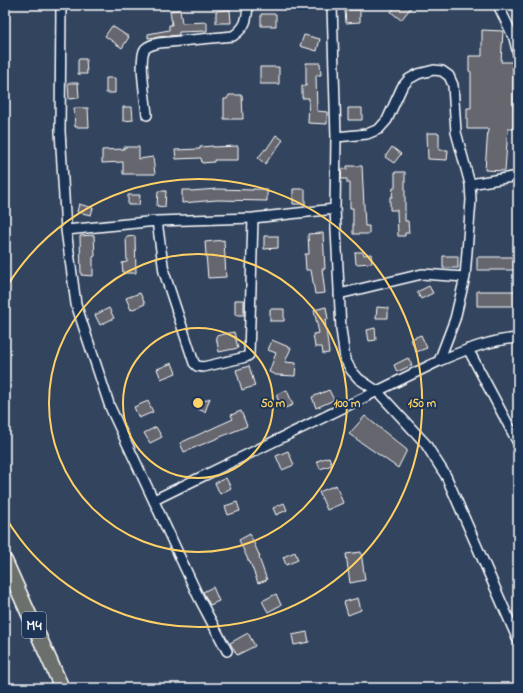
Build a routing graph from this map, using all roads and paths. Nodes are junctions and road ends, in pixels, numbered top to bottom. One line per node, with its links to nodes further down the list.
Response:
1 (61, 5): 13 (street)
2 (248, 5): 6 (street)
3 (332, 5): 7 (street)
4 (498, 5): 5 (street)
5 (518, 54)
6 (147, 115)
7 (336, 136): 9 (street); 10 (street)
8 (518, 176): 9 (street)
9 (470, 184): 14 (street)
10 (336, 209): 11 (street); 15 (street)
11 (253, 218): 12 (street); 12 (street)
12 (157, 221): 13 (street)
13 (66, 230): 21 (street)
14 (465, 278): 15 (street); 18 (street)
15 (339, 294): 19 (street)
16 (518, 338): 17 (street)
17 (468, 349): 18 (street); 20 (street)
18 (439, 361): 19 (street)
19 (377, 391): 21 (street); 23 (street)
20 (518, 443)
21 (154, 500): 24 (street)
22 (5, 561): 25 (main road, M4)
23 (518, 640)
24 (227, 651)
25 (62, 688)

